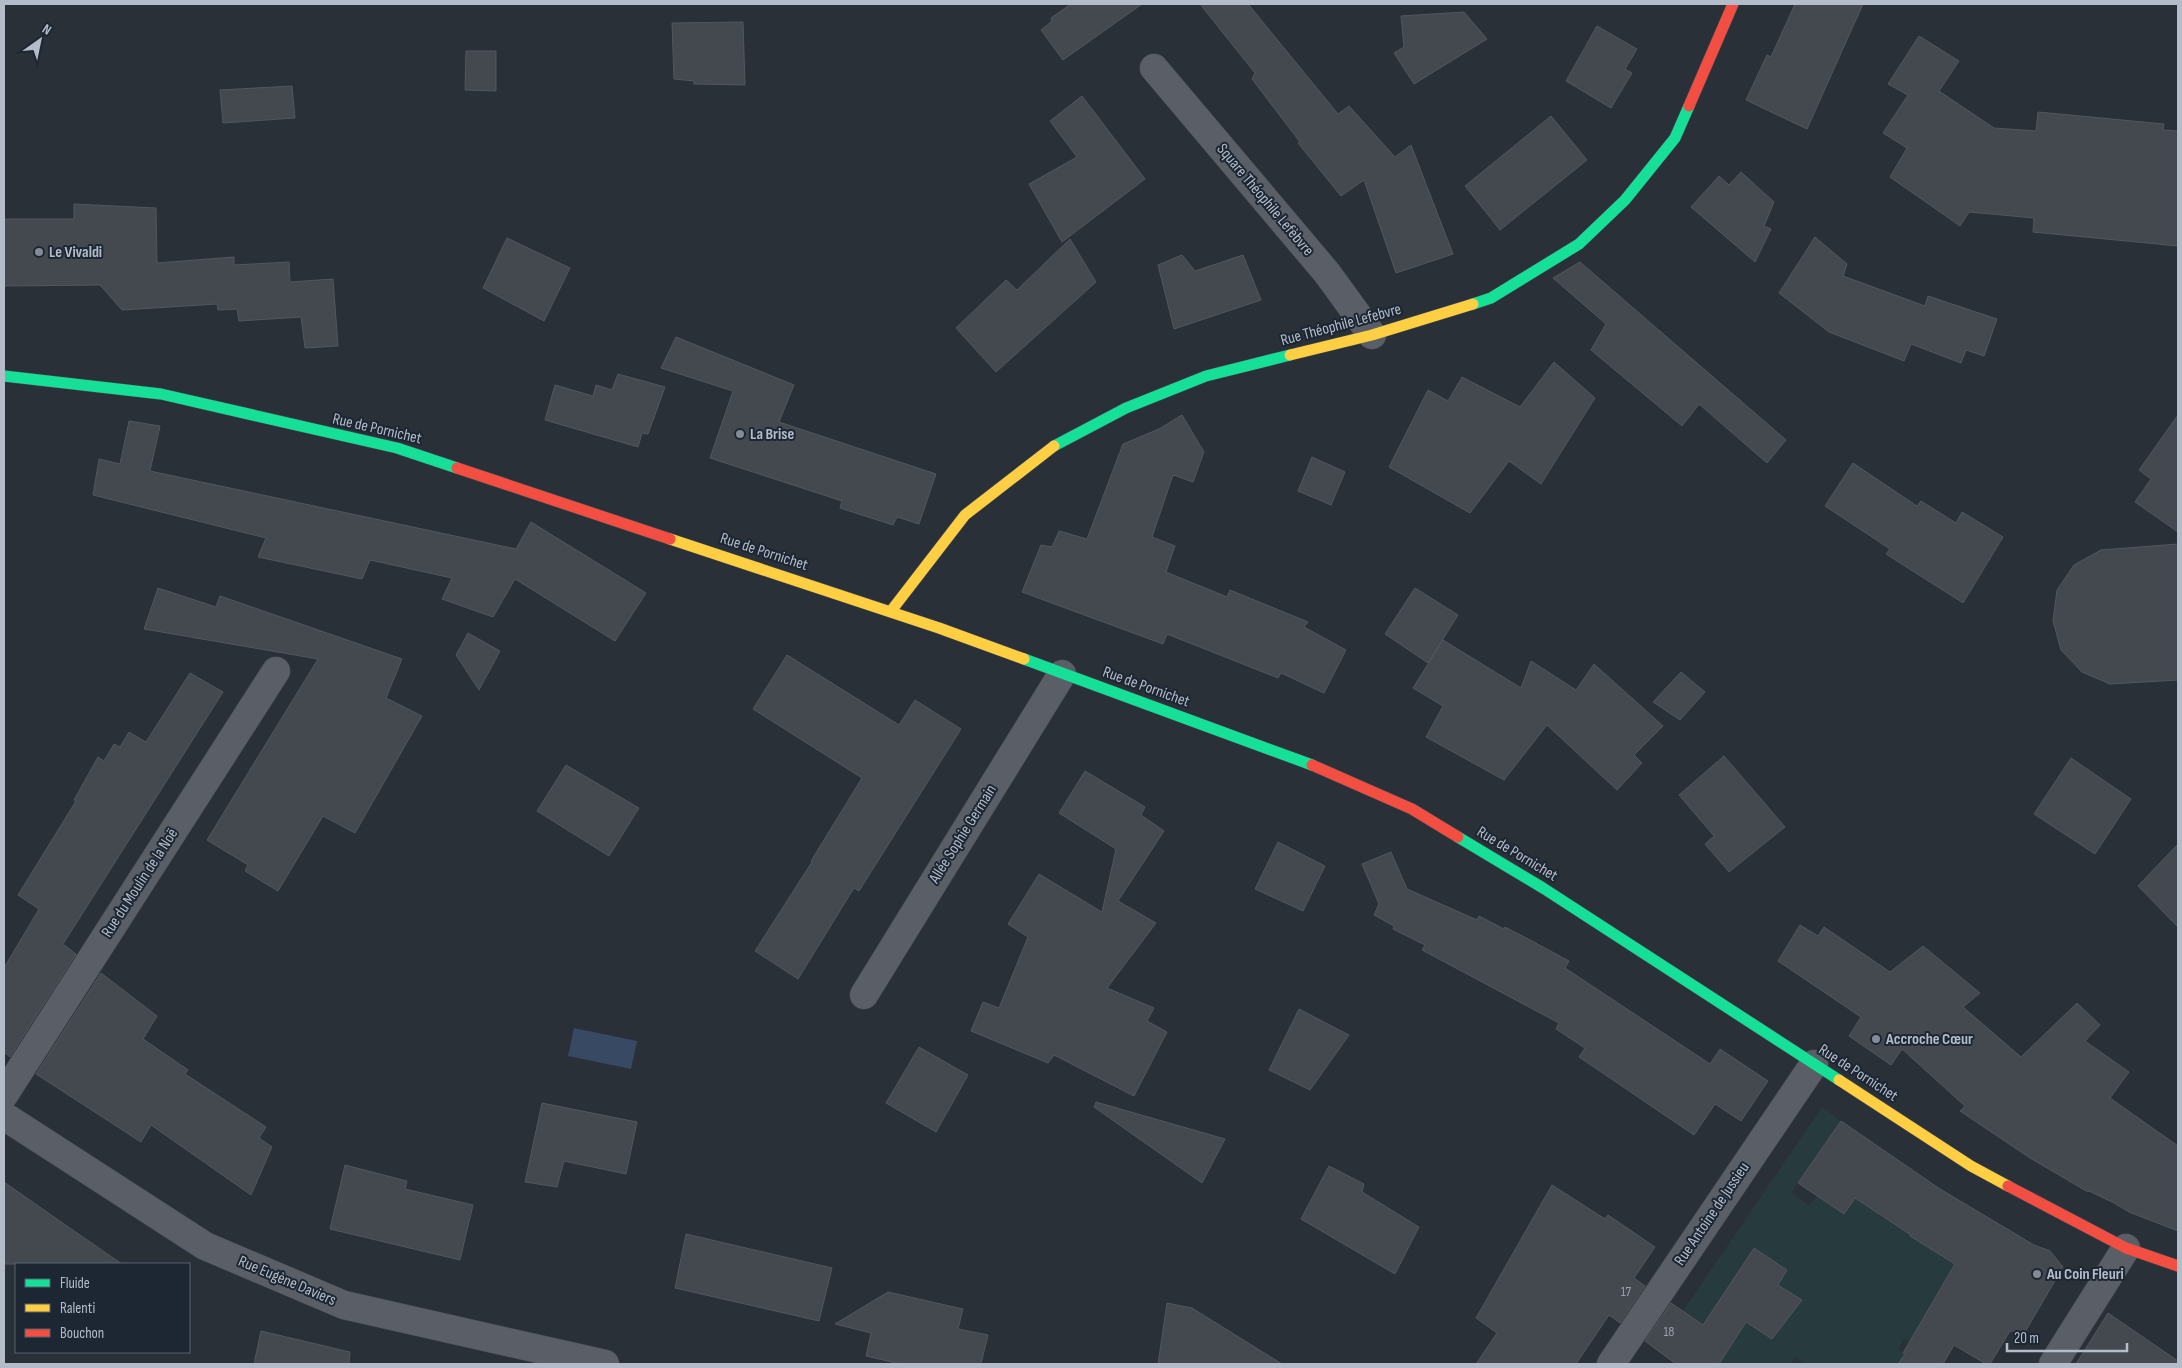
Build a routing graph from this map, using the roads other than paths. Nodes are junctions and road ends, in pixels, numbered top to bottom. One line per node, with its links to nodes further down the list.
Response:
1 (1733, 4): 3 (main road, Rue Théophile Lefebvre)
2 (1154, 68): 3 (street, Square Théophile Lefèbvre)
3 (1372, 335): 5 (main road, Rue Théophile Lefebvre)
4 (4, 376): 5 (main road, Rue de Pornichet)
5 (890, 611): 7 (main road, Rue de Pornichet)
6 (276, 671): 10 (street, Rue du Moulin de la Noë)
7 (1062, 674): 8 (street, Allée Sophie Germain); 9 (main road, Rue de Pornichet)
8 (864, 995)
9 (1814, 1064): 12 (main road, Rue de Pornichet); 15 (street, Rue Antoine de Jussieu)
10 (4, 1095)
11 (4, 1116): 14 (street, Rue Eugène Daviers)
12 (2126, 1248): 13 (main road, Rue de Pornichet); 16 (street)
13 (2178, 1266)
14 (605, 1364)
15 (1611, 1364)
16 (2053, 1364)

